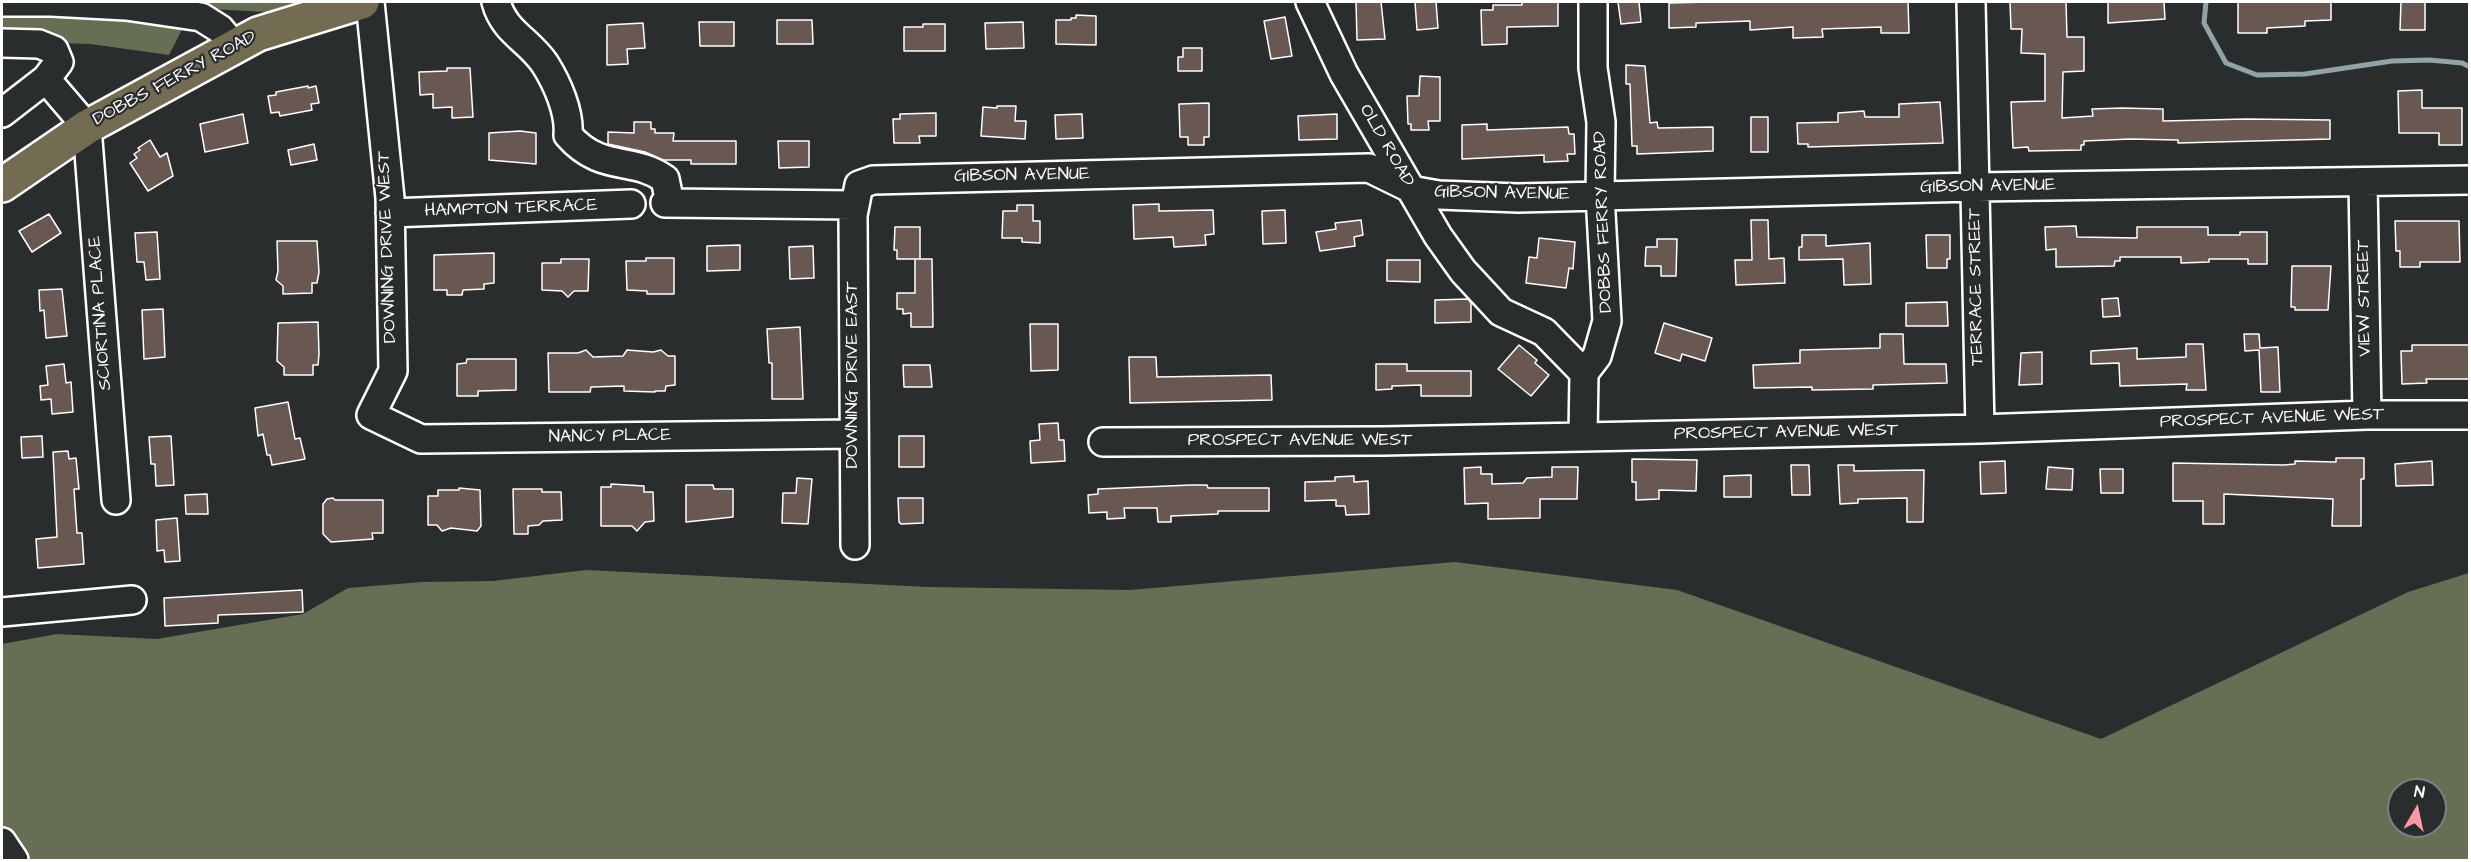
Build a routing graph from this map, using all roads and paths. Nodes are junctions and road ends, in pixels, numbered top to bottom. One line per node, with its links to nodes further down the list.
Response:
1 (2, 2): 9 (street)
2 (363, 2): 9 (main road, DOBBS FERRY ROAD)
3 (370, 2): 21 (street, DOWNING DRIVE WEST)
4 (496, 2): 20 (street)
5 (1310, 2): 17 (street, OLD ROAD)
6 (1593, 2): 18 (street, DOBBS FERRY ROAD)
7 (1971, 2): 16 (street, TERRACE STREET)
8 (2, 43): 10 (street)
9 (234, 46): 12 (main road, DOBBS FERRY ROAD)
10 (46, 79): 11 (street); 12 (street)
11 (6, 106)
12 (87, 127): 15 (main road, DOBBS FERRY ROAD); 30 (street, SCIORTINA PLACE)
13 (2469, 180): 14 (street, GIBSON AVENUE)
14 (2363, 182): 16 (street, GIBSON AVENUE); 24 (street, VIEW STREET)
15 (2, 185)
16 (1975, 187): 18 (street, GIBSON AVENUE); 26 (street, TERRACE STREET)
17 (1410, 188): 18 (street, GIBSON AVENUE); 20 (street, GIBSON AVENUE); 22 (street, OLD ROAD)
18 (1600, 195): 22 (street, DOBBS FERRY ROAD)
19 (631, 204): 21 (street, HAMPTON TERRACE)
20 (854, 205): 27 (street, DOWNING DRIVE EAST)
21 (390, 213): 23 (street, DOWNING DRIVE WEST)
22 (1584, 373): 28 (street)
23 (371, 415): 27 (street, NANCY PLACE)
24 (2367, 415): 25 (street, PROSPECT AVENUE WEST); 26 (street, PROSPECT AVENUE WEST)
25 (2469, 415)
26 (1980, 429): 28 (street, PROSPECT AVENUE WEST)
27 (854, 434): 31 (street, DOWNING DRIVE EAST)
28 (1583, 437): 29 (street, PROSPECT AVENUE WEST)
29 (1103, 442)
30 (116, 500)
31 (855, 545)
32 (132, 600): 33 (street)
33 (2, 612)
34 (2, 842): 35 (street)
35 (14, 861)

